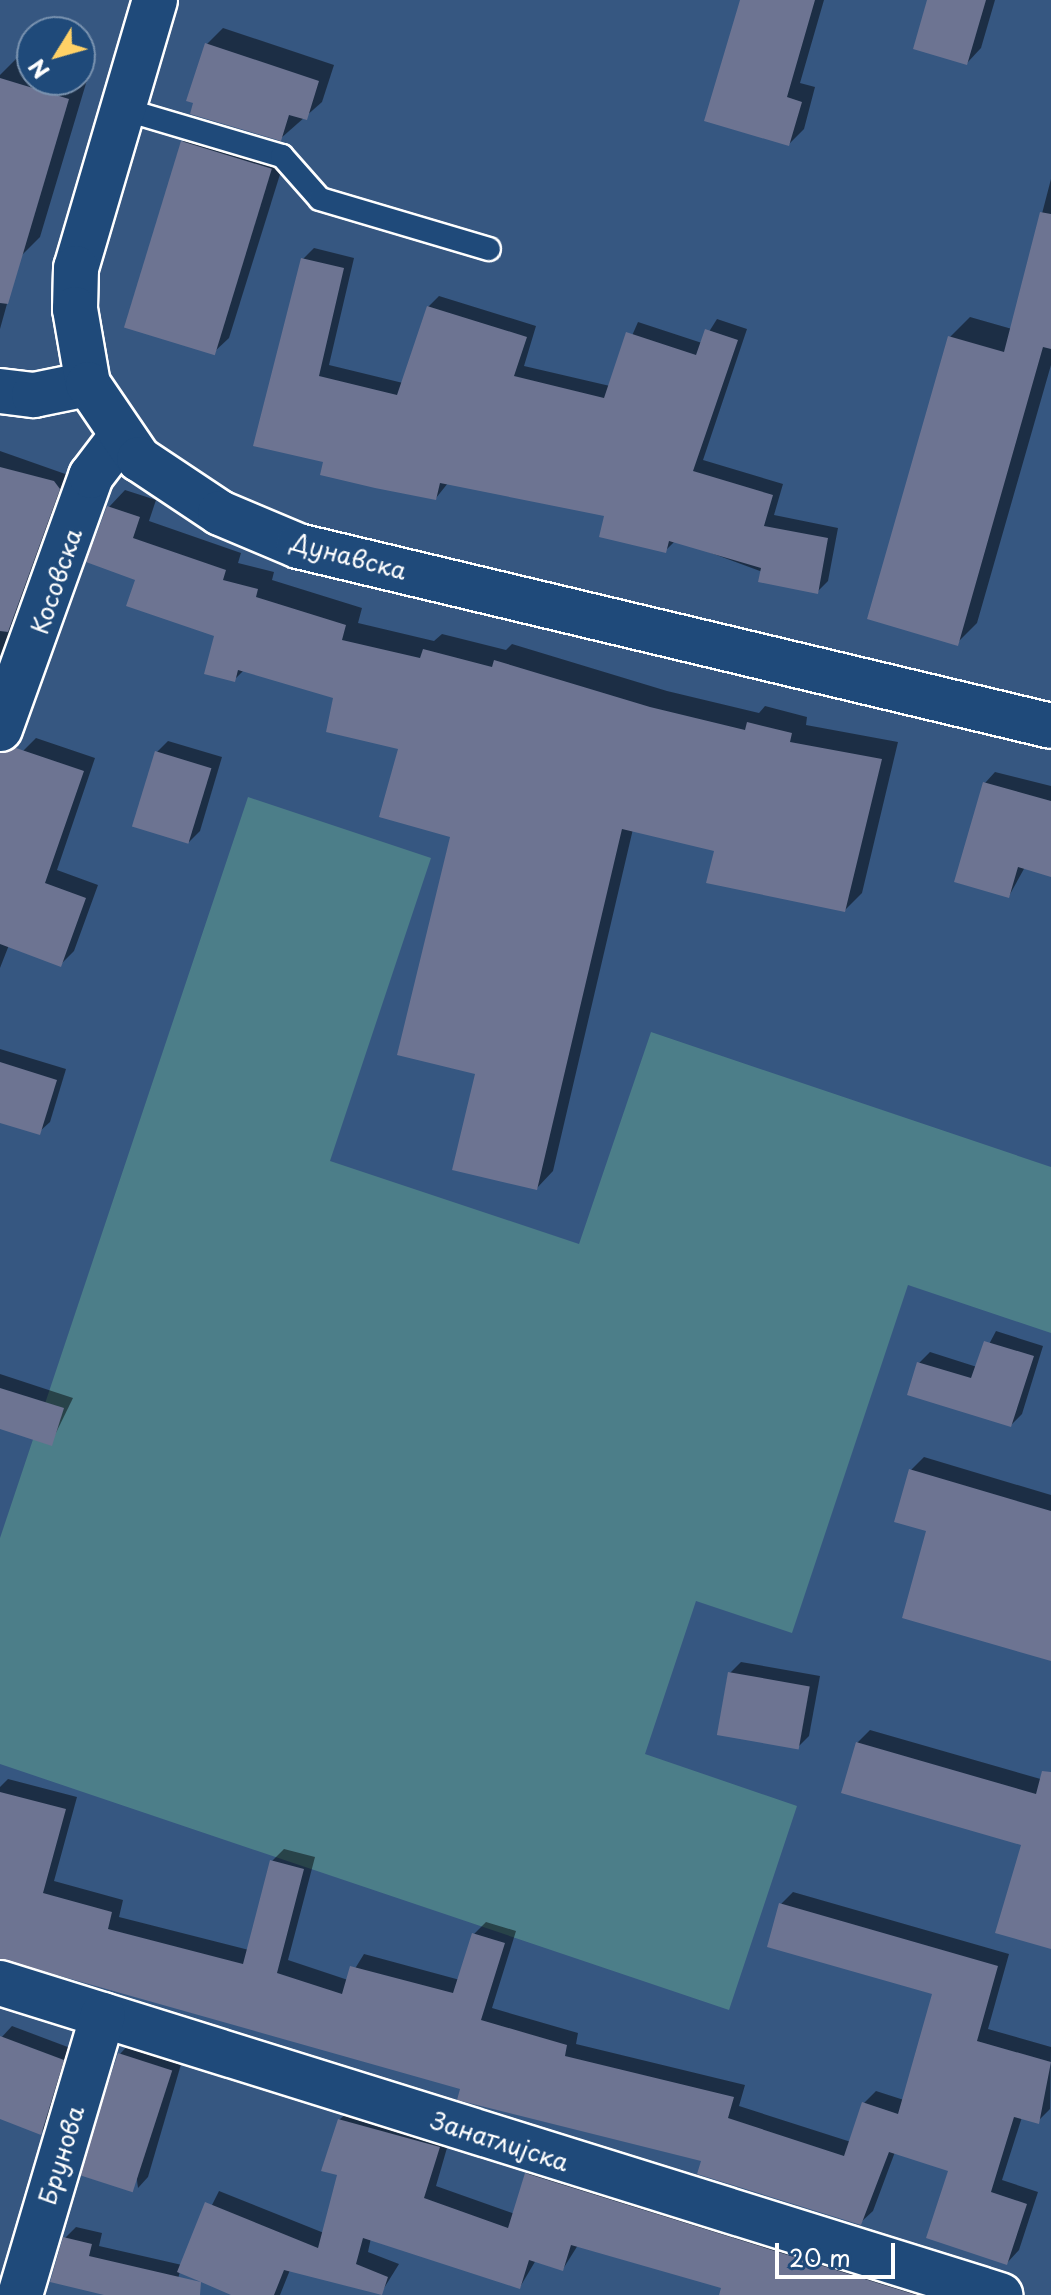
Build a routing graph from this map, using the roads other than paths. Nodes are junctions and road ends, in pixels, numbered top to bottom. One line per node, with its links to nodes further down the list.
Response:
1 (155, 0): 2 (street, Дунавска)
2 (123, 109): 3 (lane); 4 (street, Дунавска)
3 (489, 249)
4 (88, 384): 5 (street); 6 (street, Дунавска)
5 (0, 391)
6 (120, 438): 7 (street, Дунавска); 8 (street, Косовска)
7 (1051, 726)
8 (0, 729)
9 (0, 1983): 10 (street, Занатлијска)
10 (103, 2015): 11 (street, Брунова); 12 (street, Занатлијска)
11 (20, 2295)
12 (1000, 2295)

